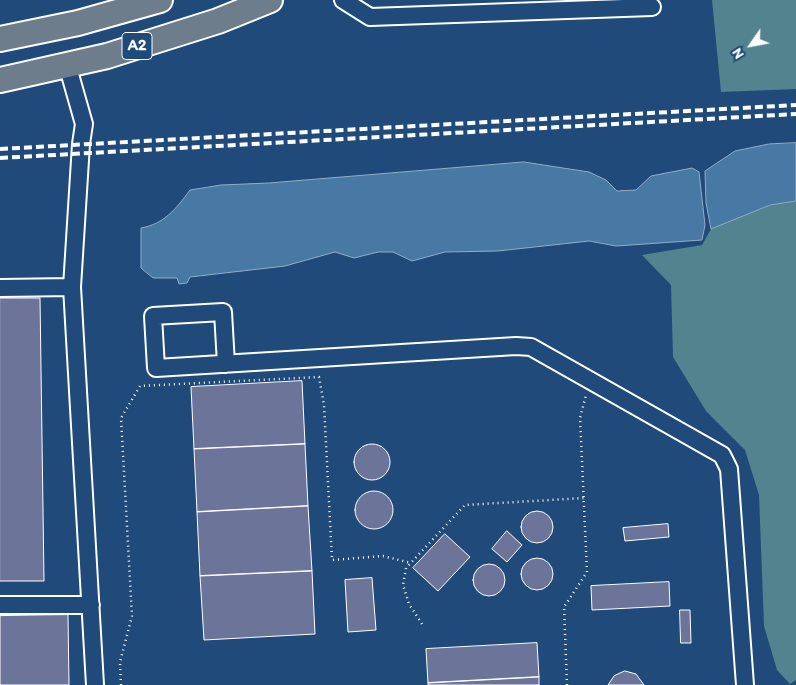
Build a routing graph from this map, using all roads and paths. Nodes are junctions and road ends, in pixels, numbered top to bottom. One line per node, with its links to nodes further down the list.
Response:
1 (160, 0): 6 (highway, A2)
2 (270, 0): 7 (highway, A2)
3 (343, 0): 4 (lane)
4 (601, 4): 5 (lane)
5 (652, 7)
6 (0, 39)
7 (67, 64): 8 (highway, A2); 9 (lane)
8 (0, 80)
9 (72, 287): 10 (lane); 16 (lane)
10 (0, 288)
11 (226, 364): 11 (lane); 12 (lane)
12 (591, 381): 13 (path); 21 (lane)
13 (584, 498): 14 (path); 20 (path)
14 (410, 563): 17 (path); 19 (path)
15 (0, 605): 16 (lane)
16 (91, 605): 18 (lane)
17 (422, 624)
18 (95, 685)
19 (121, 685)
20 (567, 685)
21 (745, 685)

